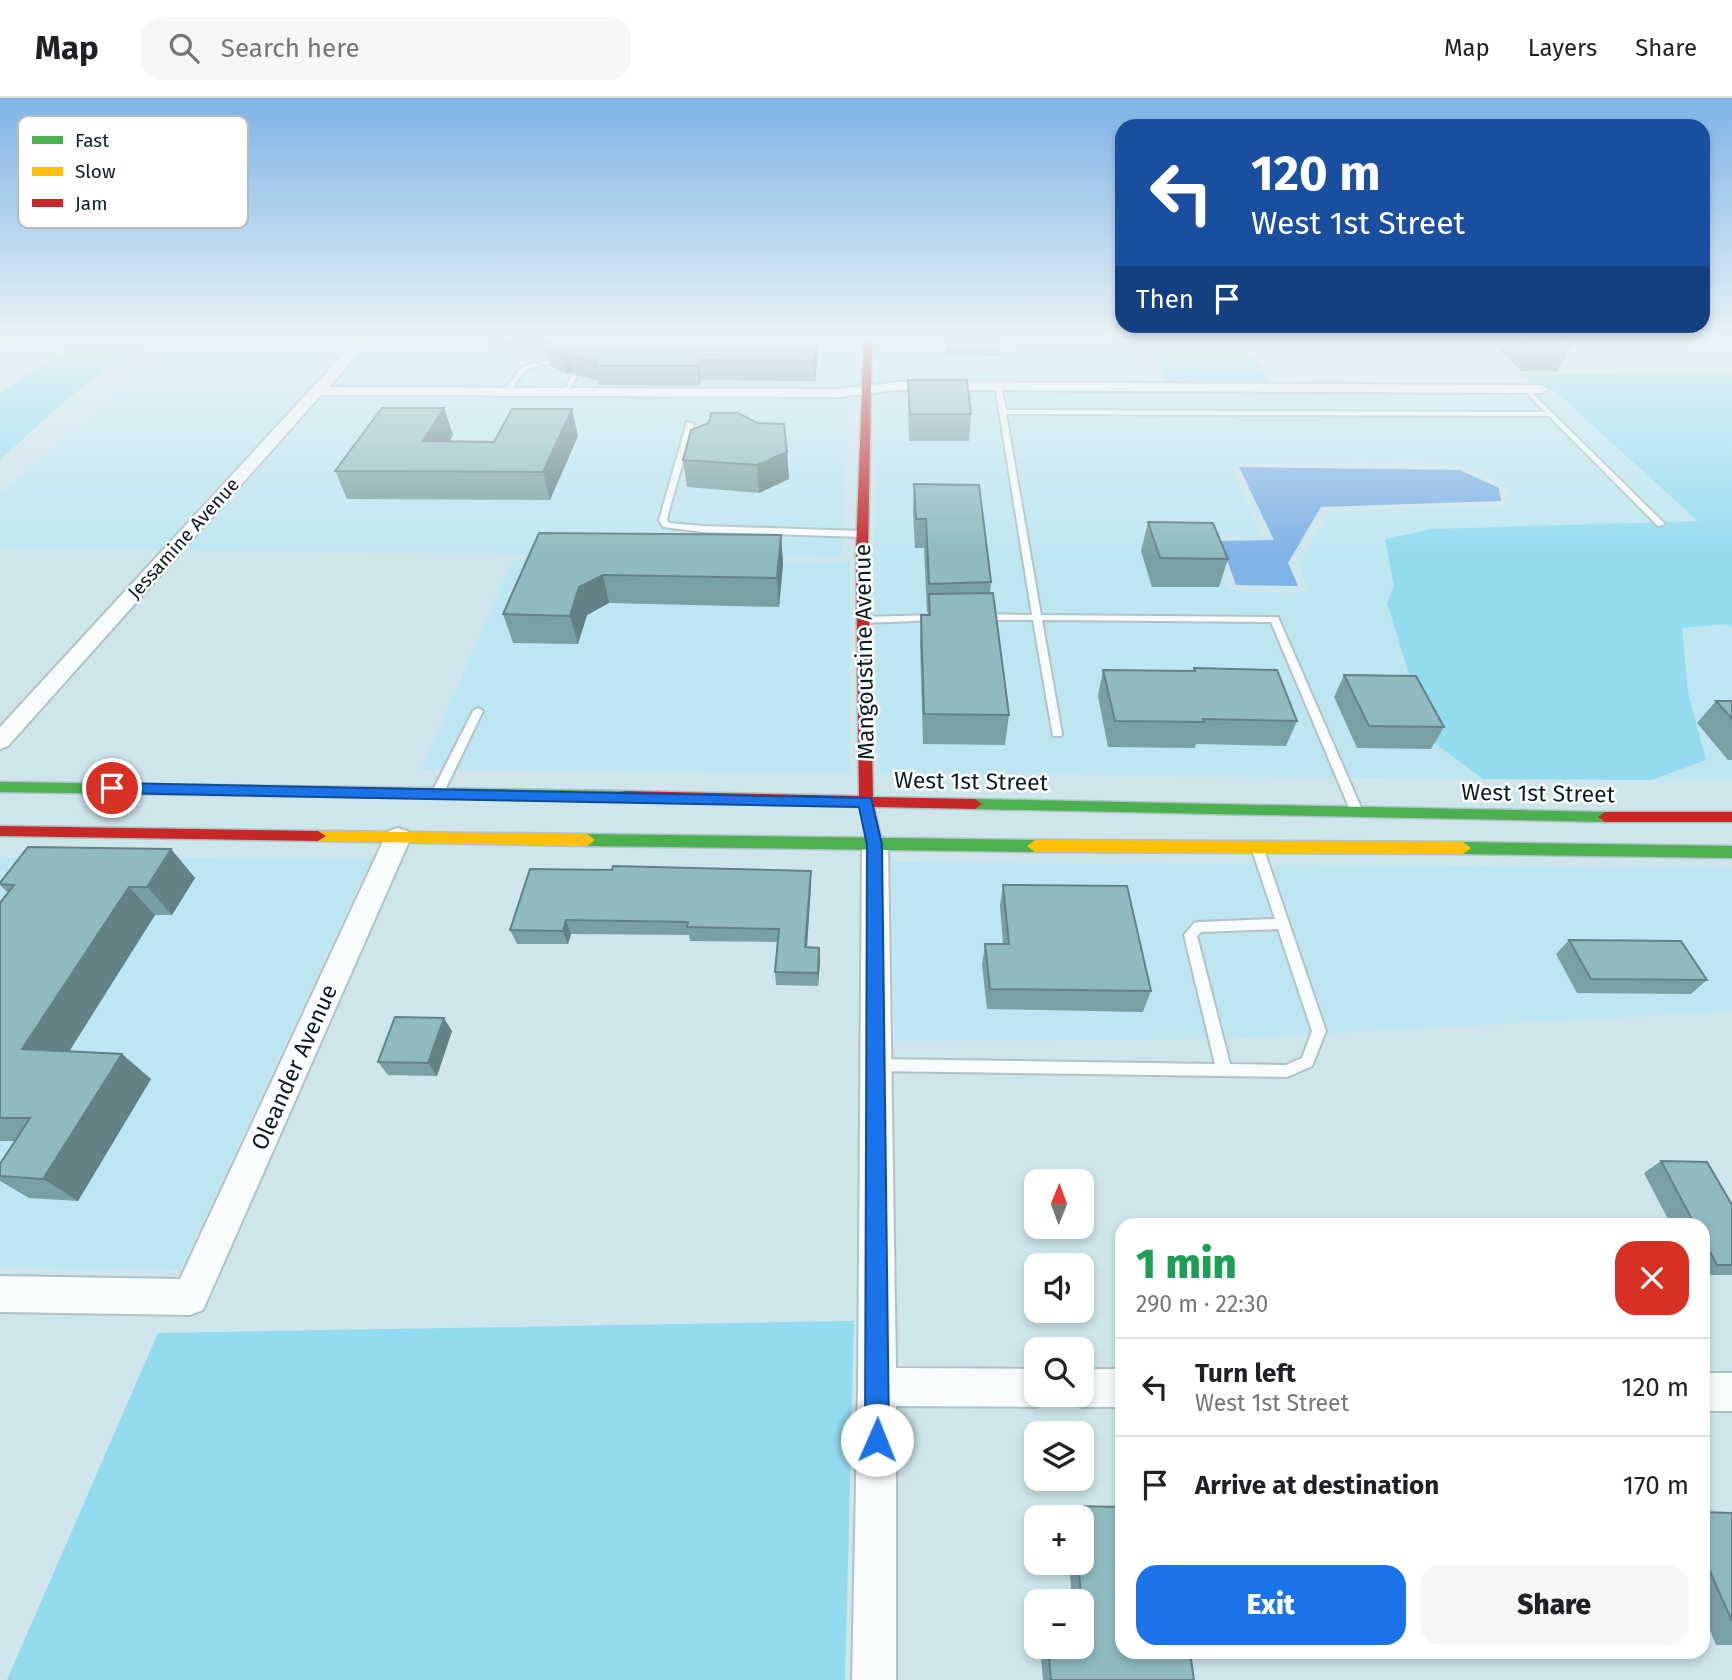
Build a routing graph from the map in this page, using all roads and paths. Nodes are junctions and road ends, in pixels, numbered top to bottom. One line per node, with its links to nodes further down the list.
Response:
1 (298, 411): 15 (street, Jessamine Avenue)
2 (866, 411): 8 (main road, Mangoustine Avenue)
3 (1549, 411): 5 (lane)
4 (1003, 412): 5 (lane); 9 (lane)
5 (1551, 414): 7 (lane)
6 (690, 424): 8 (lane)
7 (1661, 524)
8 (862, 534): 12 (main road, Mangoustine Avenue)
9 (1037, 615): 10 (lane); 14 (lane); 21 (lane)
10 (971, 617)
11 (944, 618): 12 (lane)
12 (864, 620): 19 (main road, Mangoustine Avenue)
13 (478, 711): 18 (lane)
14 (1057, 734)
15 (0, 741)
16 (0, 787): 17 (main road, West 1st Street)
17 (112, 788): 18 (main road, West 1st Street); 20 (main road)
18 (438, 792): 19 (main road, West 1st Street)
19 (866, 802): 21 (main road, West 1st Street); 25 (main road, Mangoustine Avenue)
20 (41, 804)
21 (1357, 812): 22 (main road, West 1st Street)
22 (1732, 817)
23 (0, 831): 24 (main road)
24 (398, 837): 25 (main road); 31 (street, Oleander Avenue)
25 (875, 845): 26 (main road); 29 (street, Mangoustine Avenue)
26 (1257, 847): 27 (main road); 28 (lane)
27 (1732, 852)
28 (1283, 923): 30 (lane); 30 (lane)
29 (876, 1065): 30 (lane); 32 (street, Mangoustine Avenue)
30 (1224, 1070)
31 (0, 1294)
32 (877, 1387): 33 (street); 38 (street, Mangoustine Avenue)
33 (1024, 1388)
34 (1094, 1388): 35 (street)
35 (1115, 1388)
36 (1710, 1392): 37 (street)
37 (1732, 1392)
38 (874, 1680)

